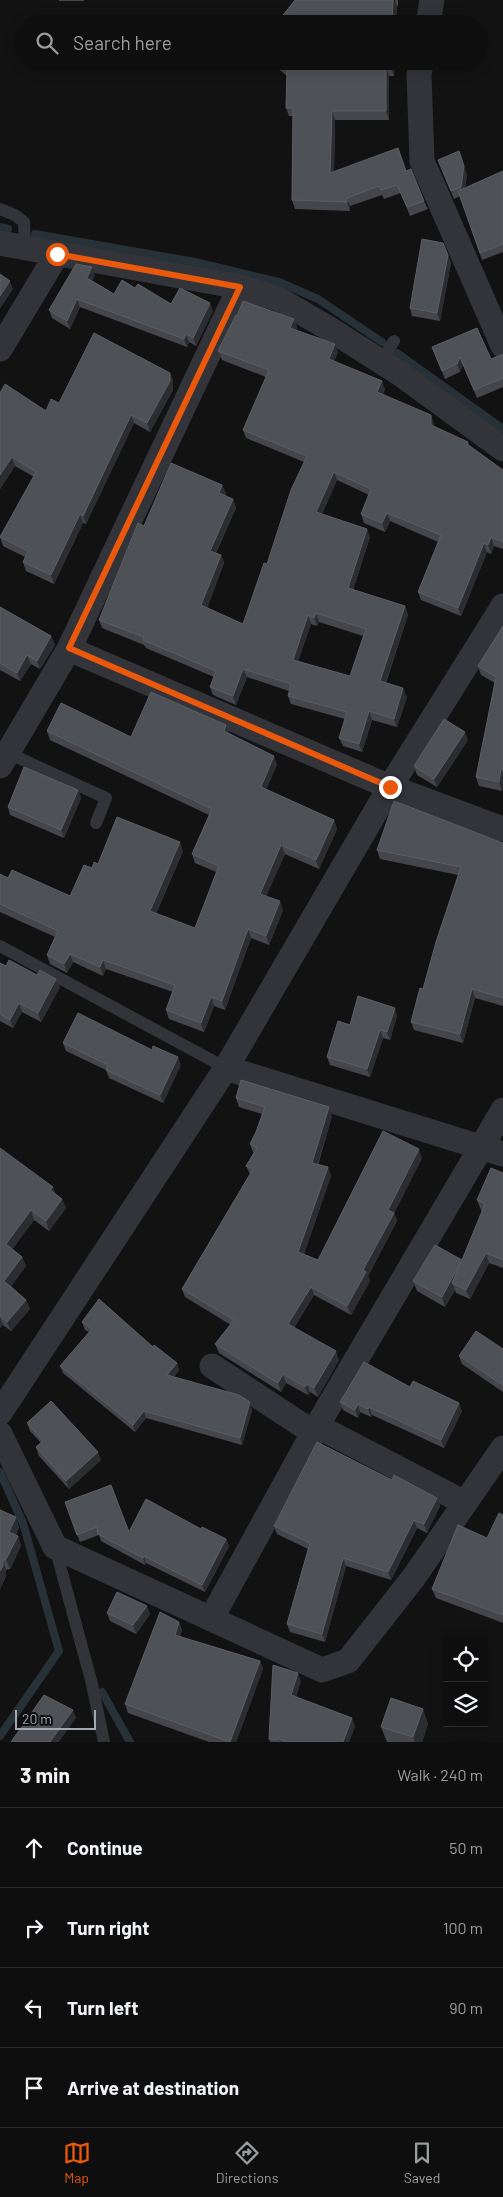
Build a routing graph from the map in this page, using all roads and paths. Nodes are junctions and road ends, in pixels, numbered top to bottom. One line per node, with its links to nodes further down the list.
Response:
1 (432, 0): 2 (street)
2 (430, 15)
3 (421, 70): 10 (street)
4 (0, 209): 6 (lane)
5 (0, 244): 6 (street)
6 (25, 248): 7 (street)
7 (57, 254): 8 (street); 11 (street)
8 (240, 287): 12 (street); 15 (street)
9 (394, 341): 12 (lane)
10 (503, 346)
11 (0, 350)
12 (381, 361): 13 (street)
13 (503, 450)
14 (503, 606): 17 (street)
15 (69, 648): 16 (street); 17 (street)
16 (4, 759): 18 (lane)
17 (390, 787): 19 (street); 21 (street)
18 (96, 823)
19 (503, 829)
20 (0, 946): 21 (lane)
21 (226, 1068): 23 (street); 25 (street)
22 (503, 1110): 23 (street)
23 (492, 1150): 26 (street)
24 (212, 1366): 26 (street)
25 (0, 1413)
26 (315, 1430): 29 (street); 31 (street)
27 (0, 1434): 30 (street)
28 (503, 1448): 29 (street)
29 (465, 1504): 31 (street)
30 (55, 1547): 31 (street); 32 (lane)
31 (211, 1619)
32 (104, 1742)

